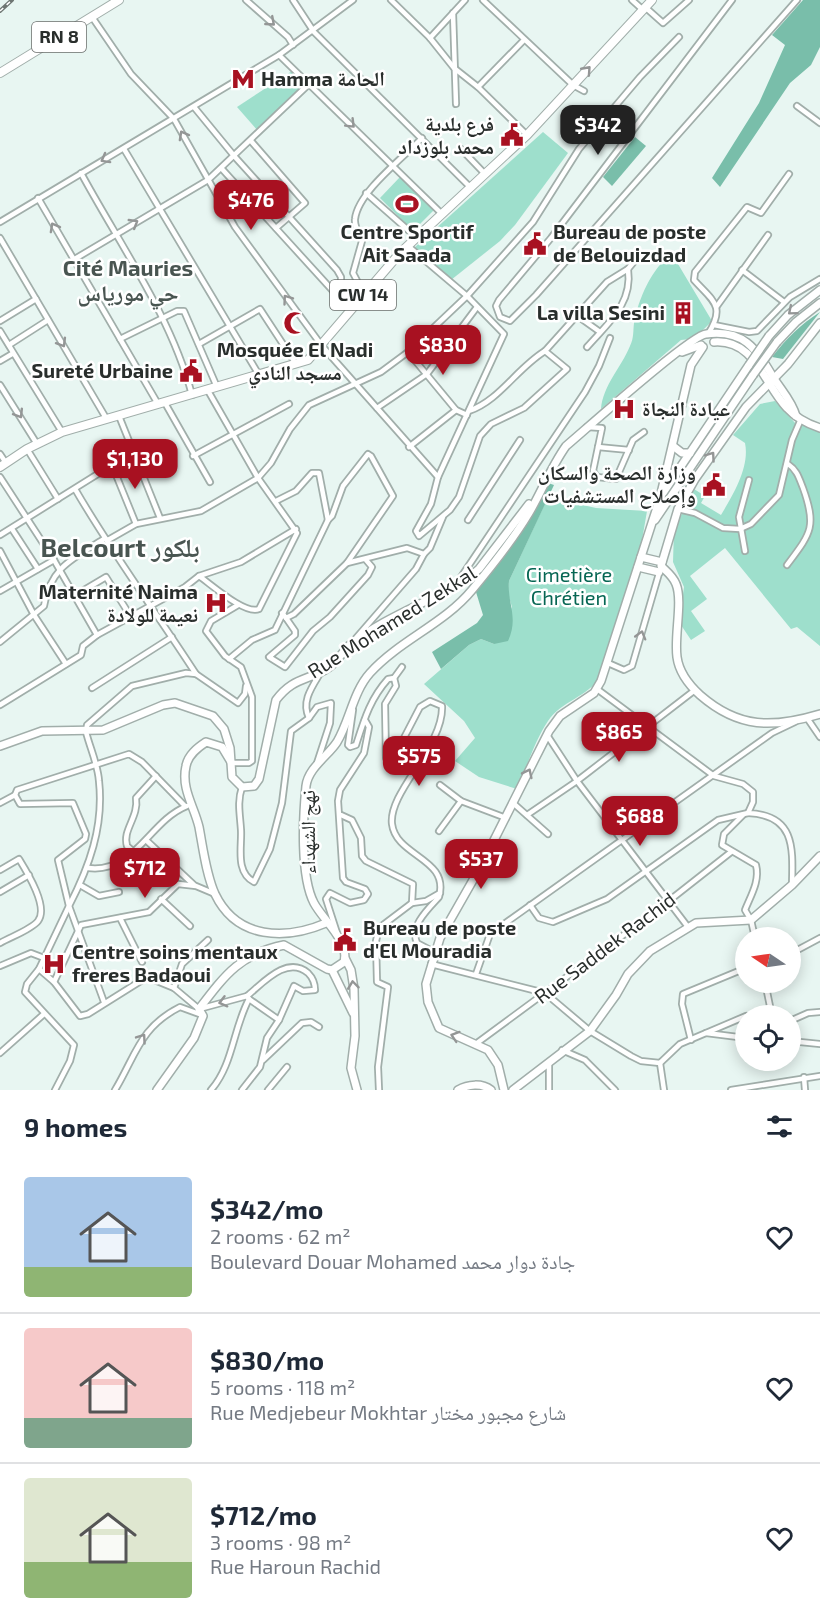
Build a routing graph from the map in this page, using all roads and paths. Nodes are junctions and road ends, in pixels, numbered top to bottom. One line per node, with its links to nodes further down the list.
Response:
1 (119, 0): 17 (main road, RN 8)
2 (246, 0): 22 (street, one-way to 22)
3 (293, 0): 18 (street)
4 (342, 0): 14 (street)
5 (353, 0): 14 (street)
6 (391, 0): 20 (street)
7 (465, 0): 16 (street)
8 (483, 0): 21 (street)
9 (632, 0): 15 (street)
10 (652, 0): 15 (main road, CW 14)
11 (689, 0): 15 (street)
12 (732, 0): 13 (street)
13 (797, 0)
14 (348, 4): 18 (street)
15 (644, 8): 27 (main road, CW 14, one-way to 15)
16 (453, 13): 20 (street); 24 (street)
17 (92, 17): 25 (main road, RN 8); 33 (street)
18 (314, 32): 22 (street); 36 (street)
19 (679, 37): 68 (street)
20 (430, 38): 24 (street)
21 (524, 40): 27 (street); 28 (street)
22 (293, 45): 23 (street)
23 (279, 55): 26 (street); 32 (street)
24 (454, 68): 28 (street); 30 (street)
25 (0, 73)
26 (310, 83): 37 (street); 41 (street, one-way to 41)
27 (573, 85): 29 (street); 35 (main road, CW 14)
28 (478, 87): 35 (street)
29 (584, 91)
30 (456, 104)
31 (797, 106): 34 (street)
32 (194, 107): 33 (street); 40 (street)
33 (174, 119): 38 (street); 46 (street, one-way to 33)
34 (820, 123)
35 (527, 135): 44 (main road, CW 14)
36 (422, 138): 41 (street); 47 (street)
37 (251, 141): 40 (street); 52 (street)
38 (124, 149): 43 (street, one-way to 43); 50 (street)
39 (461, 149): 44 (street)
40 (235, 157): 42 (street); 52 (street)
41 (395, 167): 48 (street); 51 (street)
42 (222, 169): 46 (street); 54 (street)
43 (81, 173): 49 (street); 55 (street)
44 (485, 174): 47 (main road, CW 14)
45 (789, 174): 72 (street)
46 (208, 180): 50 (street); 89 (street, one-way to 46)
47 (471, 187): 51 (main road, CW 14)
48 (366, 193): 57 (street); 67 (street)
49 (38, 198): 53 (street); 61 (street, one-way to 49)
50 (159, 208): 55 (street, one-way to 50); 81 (street)
51 (442, 214): 57 (main road, CW 14)
52 (289, 217): 54 (street); 66 (street)
53 (0, 222)
54 (276, 228): 66 (street)
55 (115, 235): 61 (street); 77 (street)
56 (768, 235): 63 (street)
57 (416, 237): 59 (main road, CW 14)
58 (0, 238): 69 (street)
59 (408, 246): 67 (main road, CW 14); 68 (street)
60 (638, 257): 62 (street)
61 (73, 260): 86 (street)
62 (628, 269): 75 (street); 83 (street)
63 (742, 270): 70 (street); 72 (street)
64 (820, 279): 70 (street)
65 (820, 290): 129 (street, one-way to 129, bridge)
66 (333, 291): 73 (street)
67 (364, 294): 73 (main road, CW 14)
68 (467, 296): 74 (street); 94 (street)
69 (36, 299): 76 (street); 78 (street)
70 (784, 302): 80 (street)
71 (820, 303): 143 (street, bridge)
72 (717, 306): 80 (street)
73 (355, 307): 89 (main road, CW 14)
74 (477, 307): 100 (street); 112 (street)
75 (579, 317): 83 (street); 93 (street)
76 (48, 320): 87 (street); 114 (street, one-way to 114)
77 (162, 320): 86 (street); 88 (street); 107 (street)
78 (0, 321)
79 (820, 324): 102 (street)
80 (714, 325): 84 (street)
81 (231, 327): 88 (street); 98 (street); 101 (street)
82 (0, 332): 87 (street)
83 (600, 332): 91 (street)
84 (709, 336): 90 (street); 90 (street); 96 (street); 102 (street)
85 (610, 338): 174 (street)
86 (120, 339): 108 (street)
87 (9, 345): 95 (street)
88 (199, 345): 105 (street)
89 (322, 346): 98 (main road, CW 14); 103 (street)
90 (702, 346): 92 (street); 99 (street)
91 (587, 347)
92 (689, 349): 96 (street); 99 (street)
93 (545, 351): 112 (street); 148 (street)
94 (408, 352): 100 (street); 103 (street)
95 (12, 354): 97 (street); 118 (street)
96 (674, 354): 116 (street)
97 (0, 361)
98 (296, 364): 101 (main road, CW 14)
99 (691, 365): 123 (street)
100 (427, 374): 110 (street); 111 (street)
101 (259, 375): 105 (main road, CW 14)
102 (772, 382): 115 (street); 139 (street, one-way to 102)
103 (356, 383): 110 (street); 138 (street)
104 (0, 384): 122 (street, one-way to 122)
105 (217, 387): 106 (main road, CW 14)
106 (207, 389): 107 (main road, CW 14); 120 (street)
107 (192, 396): 108 (main road, CW 14)
108 (162, 404): 113 (main road, CW 14); 131 (street)
109 (289, 404): 120 (street)
110 (377, 408): 124 (street)
111 (456, 410): 112 (street); 124 (street)
112 (468, 413): 137 (street)
113 (119, 416): 114 (main road, CW 14); 128 (street)
114 (106, 418): 118 (main road, CW 14)
115 (799, 418): 117 (street); 132 (street)
116 (587, 428): 125 (street); 135 (street)
117 (820, 428)
118 (62, 432): 122 (main road, CW 14)
119 (644, 432): 127 (street)
120 (232, 434): 131 (street); 138 (street)
121 (520, 440): 152 (street)
122 (38, 444): 126 (main road, CW 14)
123 (674, 446): 129 (street); 144 (street)
124 (409, 447): 137 (street)
125 (598, 447): 127 (street); 127 (street)
126 (27, 449): 133 (main road, CW 14); 145 (street)
127 (629, 450)
128 (133, 452): 134 (street); 150 (street)
129 (690, 453): 144 (street)
130 (0, 454): 133 (street)
131 (193, 456): 141 (street)
132 (788, 464): 156 (street); 167 (street)
133 (3, 465)
134 (112, 465): 142 (street); 153 (street)
135 (550, 471): 174 (street, Rue Mohamed Zekkal); 198 (street, نهج الشهداء)
136 (0, 477): 149 (street)
137 (438, 477): 148 (street)
138 (258, 478): 146 (street); 150 (street)
139 (694, 479): 143 (street); 147 (street)
140 (749, 480): 156 (street)
141 (210, 482)
142 (75, 489): 145 (street); 159 (street)
143 (676, 489): 144 (street)
144 (665, 495): 154 (street); 154 (street)
145 (58, 499): 149 (street)
146 (276, 501): 151 (street); 157 (street)
147 (678, 509): 156 (street); 169 (street)
148 (444, 515): 162 (street)
149 (28, 518): 155 (street); 164 (street)
150 (160, 518): 153 (street)
151 (328, 520): 166 (street); 180 (street)
152 (468, 520)
153 (136, 524): 159 (street)
154 (650, 527): 163 (street)
155 (12, 529): 158 (street); 170 (street)
156 (740, 529): 161 (street)
157 (296, 530): 172 (street); 178 (street)
158 (0, 535)
159 (104, 539): 171 (street); 177 (street)
160 (0, 551): 173 (street)
161 (745, 551)
162 (424, 554): 165 (street); 185 (street)
163 (641, 557): 168 (street); 169 (street)
164 (54, 560): 170 (street); 171 (street)
165 (366, 560): 166 (street); 180 (street)
166 (347, 563): 180 (street)
167 (787, 565)
168 (638, 567): 169 (street); 187 (street)
169 (661, 567): 187 (street, one-way to 169); 196 (street)
170 (38, 569): 173 (street)
171 (60, 569): 176 (street); 179 (street)
172 (199, 576): 177 (street); 178 (street)
173 (18, 581): 175 (street); 179 (street)
174 (453, 588): 185 (street, Rue Mohamed Zekkal)
175 (0, 591)
176 (74, 596): 181 (street); 182 (street)
177 (152, 604): 181 (street); 183 (street)
178 (238, 604): 186 (street)
179 (34, 615): 184 (street); 188 (street)
180 (284, 615): 186 (street)
181 (131, 617): 182 (street)
182 (97, 635): 188 (street)
183 (172, 637): 191 (street); 194 (street)
184 (0, 642)
185 (349, 645): 190 (street, Rue Mohamed Zekkal)
186 (229, 658): 193 (street)
187 (608, 663): 195 (street)
188 (66, 664): 197 (street)
189 (402, 668): 192 (street)
190 (321, 672): 200 (street); 216 (street, Rue Mohamed Zekkal)
191 (196, 674): 193 (street); 205 (street)
192 (394, 678): 202 (street); 244 (street)
193 (246, 686): 209 (street)
194 (92, 688)
195 (597, 689): 204 (street); 206 (street)
196 (695, 690): 203 (street); 204 (street)
197 (0, 705)
198 (354, 705): 202 (street); 211 (street, نهج الشهداء)
199 (820, 714): 201 (street)
200 (309, 718): 211 (street); 216 (street)
201 (807, 718): 203 (street); 207 (street)
202 (365, 719): 223 (street)
203 (797, 721): 213 (street)
204 (647, 725): 213 (street); 214 (street)
205 (86, 732): 208 (street); 209 (street); 210 (street)
206 (547, 735): 214 (street); 220 (street, one-way to 206)
207 (820, 736)
208 (0, 746)
209 (231, 763): 216 (street); 221 (street)
210 (95, 766): 212 (street); 217 (street); 235 (street)
211 (316, 766): 253 (street, نهج الشهداء)
212 (156, 776): 221 (street); 232 (street)
213 (714, 776): 222 (street); 229 (street)
214 (577, 781): 224 (street); 229 (street)
215 (440, 785): 218 (street)
216 (242, 787)
217 (15, 795): 219 (street); 234 (street)
218 (461, 801): 225 (street); 226 (street)
219 (0, 803)
220 (513, 803): 224 (street); 225 (street)
221 (187, 806): 228 (street); 245 (street)
222 (748, 813): 230 (street); 237 (street); 240 (street)
223 (341, 815): 248 (street); 258 (street)
224 (528, 815): 227 (street)
225 (506, 818): 263 (street)
226 (439, 831)
227 (548, 834)
228 (147, 841): 232 (street); 241 (street)
229 (622, 842): 237 (street); 249 (street)
230 (731, 852): 247 (street, Rue Saddek Rachid); 252 (street)
231 (57, 853): 234 (street)
232 (135, 853): 235 (street)
233 (820, 856): 240 (street)
234 (58, 860): 250 (street)
235 (88, 868): 239 (street)
236 (0, 870): 238 (street)
237 (645, 872): 247 (street); 249 (street)
238 (29, 875): 242 (street); 261 (street)
239 (80, 885): 243 (street); 250 (street)
240 (792, 885): 252 (street)
241 (196, 886): 245 (street); 246 (street)
242 (0, 892)
243 (119, 892)
244 (440, 893): 248 (street); 263 (street)
245 (215, 894): 253 (street)
246 (162, 898): 251 (street); 254 (street)
247 (667, 902): 255 (street); 275 (street, Rue Saddek Rachid)
248 (412, 903): 309 (street)
249 (530, 905): 272 (street)
250 (69, 906): 257 (street); 264 (street)
251 (120, 918): 257 (street); 266 (street)
252 (751, 920): 255 (street); 256 (street)
253 (326, 923): 258 (street, نهج الشهداء)
254 (190, 926)
255 (688, 927): 286 (street)
256 (752, 927)
257 (76, 932): 273 (street); 277 (street)
258 (337, 936): 265 (street, نهج الشهداء)
259 (820, 938): 262 (street)
260 (208, 940): 274 (street)
261 (0, 943)
262 (801, 948)
263 (434, 952): 267 (street)
264 (44, 958): 268 (street); 269 (street)
265 (345, 958): 270 (street); 280 (street, نهج الشهداء, one-way to 265)
266 (142, 962)
267 (431, 964): 272 (street); 291 (street, one-way to 267)
268 (0, 966)
269 (39, 969): 273 (street); 281 (street)
270 (332, 970): 279 (street); 280 (street)
271 (735, 973): 289 (street)
272 (476, 974): 275 (street)
273 (54, 982): 277 (street)
274 (174, 988): 277 (street); 279 (street)
275 (545, 993): 286 (street); 291 (street, Rue Saddek Rachid)
276 (248, 997): 279 (street, one-way to 279); 283 (street); 283 (street); 305 (street)
277 (104, 1002)
278 (819, 1010): 282 (street)
279 (201, 1012): 303 (street, one-way to 279); 304 (street)
280 (353, 1013): 308 (street, نهج الشهداء)
281 (44, 1014): 294 (street); 302 (street)
282 (801, 1017)
283 (279, 1020): 295 (street)
284 (735, 1021): 287 (street)
285 (319, 1027): 295 (street)
286 (590, 1031): 293 (street); 297 (street)
287 (706, 1033): 288 (street); 289 (street)
288 (735, 1037)
289 (691, 1040): 297 (street)
290 (801, 1042): 292 (street)
291 (477, 1043): 312 (street)
292 (820, 1044)
293 (562, 1050): 296 (street); 315 (street)
294 (0, 1053)
295 (262, 1061): 306 (street)
296 (549, 1063): 313 (street); 314 (street)
297 (660, 1063): 316 (street)
298 (287, 1067): 307 (street)
299 (820, 1076): 300 (street)
300 (804, 1078): 317 (street); 318 (street)
301 (474, 1088): 310 (street); 311 (street)
302 (55, 1090)
303 (115, 1090)
304 (157, 1090)
305 (211, 1090)
306 (242, 1090)
307 (268, 1090)
308 (357, 1090)
309 (379, 1090)
310 (458, 1090)
311 (491, 1090)
312 (504, 1090)
313 (513, 1090)
314 (549, 1090)
315 (615, 1090)
316 (664, 1090)
317 (731, 1090)
318 (805, 1090)

